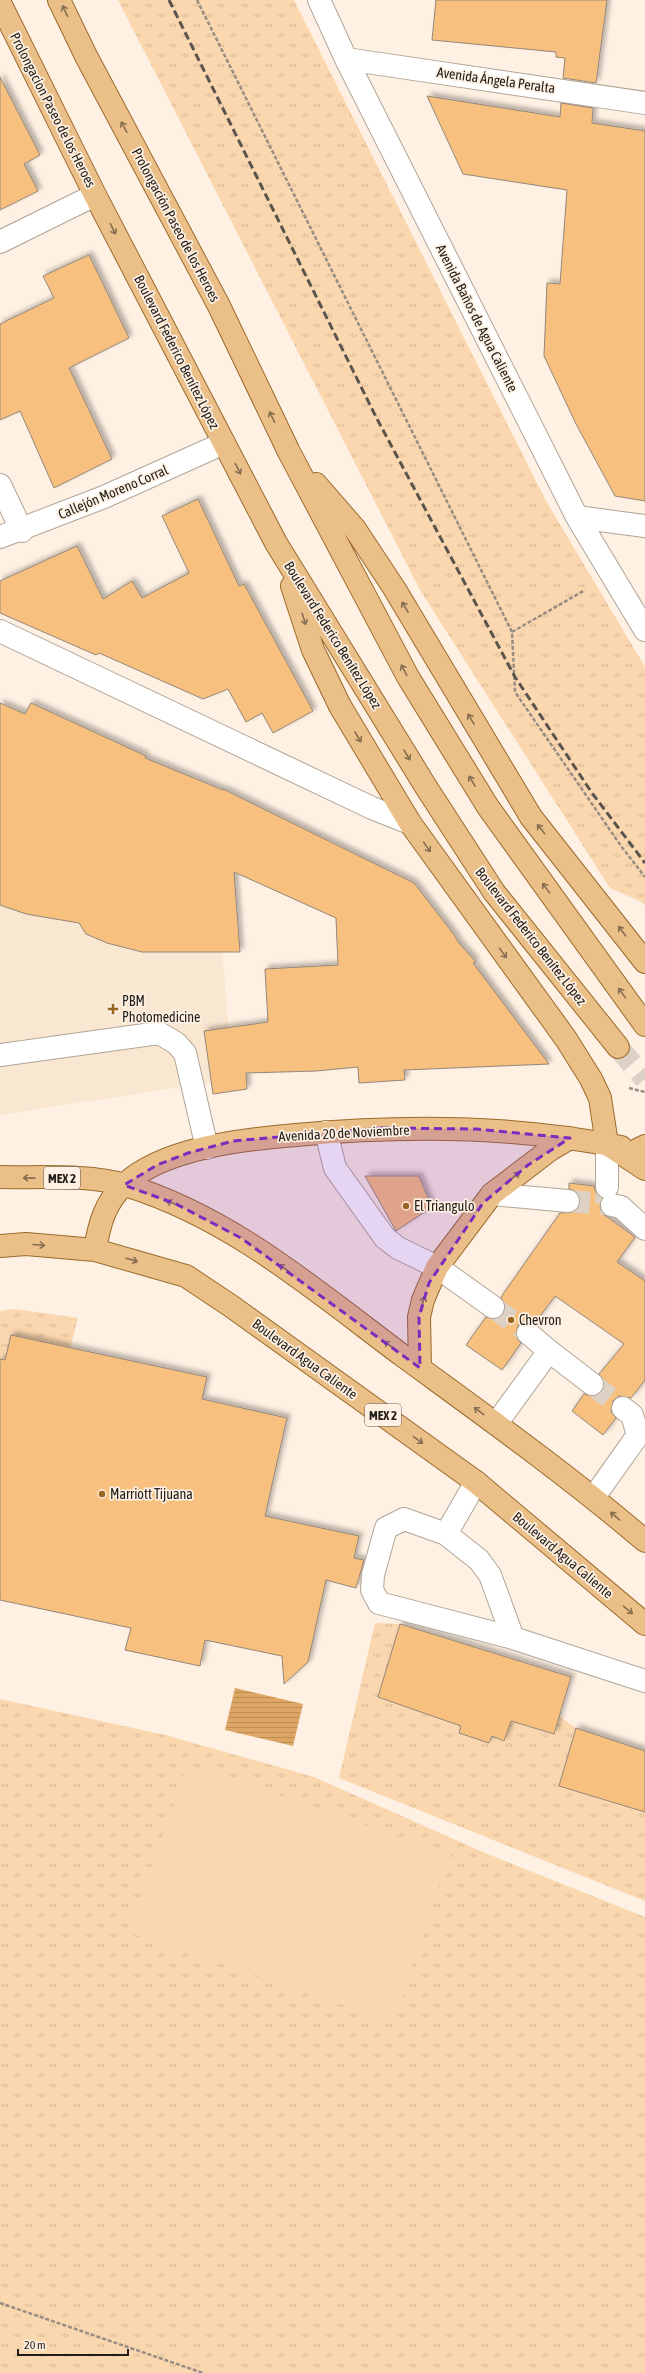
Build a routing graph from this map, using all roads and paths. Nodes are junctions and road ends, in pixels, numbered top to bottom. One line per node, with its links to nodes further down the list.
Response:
1 (59, 0): 10 (main road, Prolongación Paseo de los Heroes, one-way to 1)
2 (197, 0): 20 (path)
3 (319, 0): 5 (street, Avenida Baños de Agua Caliente)
4 (3, 15): 7 (main road, Prolongacion Paseo de los Heroes)
5 (346, 59): 6 (street, Avenida Ángela Peralta); 12 (street, Avenida Baños de Agua Caliente)
6 (645, 103)
7 (95, 195): 8 (street); 9 (main road, Boulevard Federico Benítez López, one-way to 9)
8 (0, 242)
9 (224, 443): 14 (street, Callejón Moreno Corral); 16 (main road, Boulevard Federico Benítez López, one-way to 16)
10 (289, 452): 23 (main road, one-way to 10); 24 (main road, one-way to 10)
11 (0, 485): 14 (street)
12 (577, 517): 13 (street); 17 (street, Avenida Baños de Agua Caliente)
13 (645, 526)
14 (22, 531): 15 (street, Callejón Moreno Corral)
15 (0, 537)
16 (276, 543): 21 (main road, one-way to 21); 25 (main road, Boulevard Federico Benítez López, one-way to 25)
17 (612, 574): 18 (street, Avenida Baños de Agua Caliente); 20 (path)
18 (645, 630)
19 (0, 631): 21 (street)
20 (512, 632): 22 (path)
21 (410, 823): 29 (main road, one-way to 29)
22 (645, 877)
23 (645, 962)
24 (645, 1025)
25 (618, 1046)
26 (0, 1055): 30 (street)
27 (326, 1132): 28 (main road, Avenida 20 de Noviembre); 30 (main road, Avenida 20 de Noviembre); 39 (street)
28 (570, 1138): 29 (main road, Avenida 20 de Noviembre); 34 (main road, one-way to 28)
29 (607, 1144): 31 (main road); 36 (street)
30 (207, 1148): 33 (main road, Avenida 20 de Noviembre)
31 (643, 1154)
32 (0, 1177): 33 (main road, MEX 2, one-way to 32)
33 (124, 1185): 38 (main road, Avenida 20 de Noviembre); 43 (main road, MEX 2, one-way to 33)
34 (492, 1194): 35 (street); 39 (main road)
35 (568, 1201)
36 (645, 1229)
37 (0, 1246): 38 (main road, Boulevard Agua Caliente / MEX 2, one-way to 38)
38 (95, 1250): 47 (main road, Boulevard Agua Caliente / MEX 2, one-way to 47)
39 (437, 1267): 40 (street); 43 (main road, one-way to 39)
40 (493, 1308)
41 (528, 1333): 42 (street)
42 (549, 1351): 44 (street); 46 (street)
43 (420, 1368): 46 (main road, MEX 2, one-way to 43)
44 (592, 1384)
45 (623, 1408): 48 (street)
46 (496, 1424): 48 (main road, MEX 2)
47 (476, 1482): 49 (street); 51 (main road, Boulevard Agua Caliente / MEX 2, one-way to 51)
48 (594, 1497): 50 (main road, MEX 2, one-way to 48)
49 (446, 1534): 52 (street); 52 (street)
50 (645, 1541)
51 (645, 1624)
52 (513, 1638): 53 (street)
53 (645, 1682)
54 (0, 2303): 55 (path)
55 (189, 2367): 56 (path); 57 (path)
56 (193, 2373)
57 (204, 2373)

